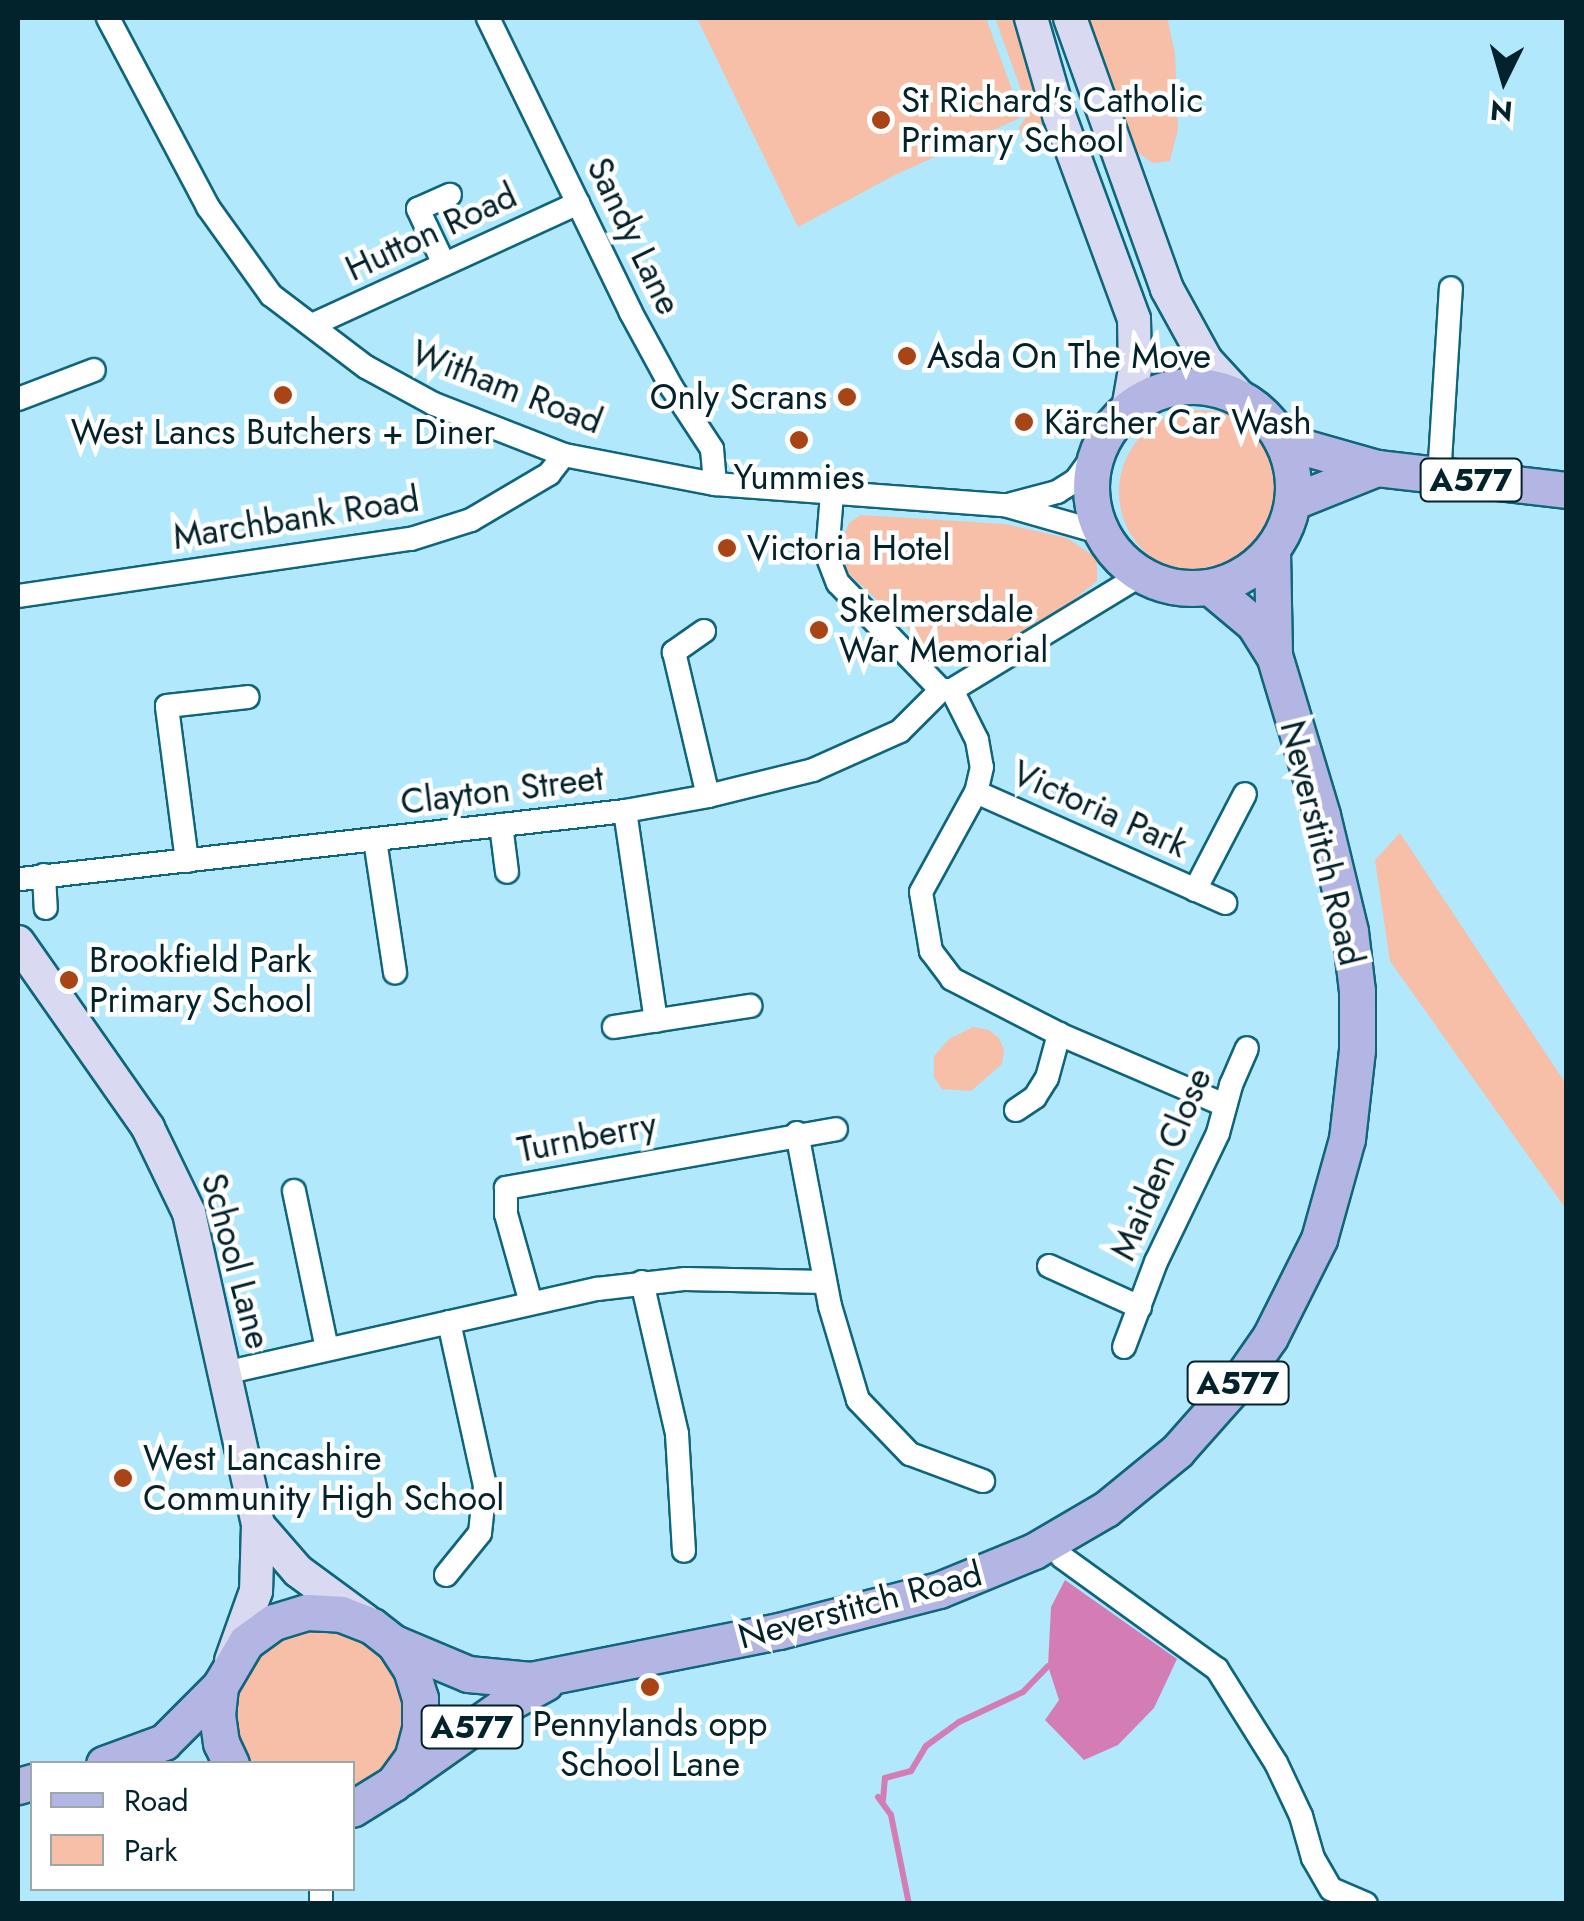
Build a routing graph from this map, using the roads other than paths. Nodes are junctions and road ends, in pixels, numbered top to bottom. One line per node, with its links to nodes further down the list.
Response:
1 (108, 18): 11 (street, Witham Road)
2 (488, 18): 7 (street, Sandy Lane)
3 (1031, 18): 8 (street)
4 (1070, 18): 6 (street)
5 (450, 194): 9 (street)
6 (1132, 198): 8 (street); 13 (street)
7 (578, 203): 9 (street, Hutton Road); 21 (street, Sandy Lane)
8 (1108, 248): 15 (street)
9 (444, 264): 11 (street, Hutton Road)
10 (1451, 288): 20 (street)
11 (312, 324): 18 (street, Witham Road)
12 (94, 370): 14 (street)
13 (1240, 398): 15 (main road); 16 (main road, A577)
14 (18, 400)
15 (1128, 408): 17 (main road)
16 (1282, 442): 19 (main road, A577); 24 (main road, A577)
17 (1096, 452): 25 (street, Witham Road); 26 (main road)
18 (564, 455): 21 (street, Witham Road); 30 (street, Marchbank Road)
19 (1377, 468): 20 (main road, A577); 24 (main road, A577)
20 (1439, 477): 22 (main road, A577)
21 (714, 484): 23 (street, Witham Road)
22 (1566, 490)
23 (832, 494): 25 (street, Witham Road); 33 (street)
24 (1292, 502): 27 (main road, A577)
25 (1004, 505): 26 (street, Witham Road)
26 (1102, 533): 28 (main road)
27 (1272, 550): 29 (main road); 32 (main road, Neverstitch Road / A577)
28 (1141, 575): 29 (main road); 33 (street, Clayton Street)
29 (1210, 587): 32 (main road, Neverstitch Road / A577)
30 (18, 596)
31 (704, 631): 37 (street)
32 (1274, 655): 74 (main road, Neverstitch Road / A577)
33 (946, 690): 35 (street); 37 (street, Clayton Street)
34 (248, 696): 41 (street)
35 (976, 792): 43 (street, Victoria Park); 51 (street)
36 (1245, 794): 43 (street, Victoria Park)
37 (708, 796): 38 (street, Clayton Street)
38 (626, 811): 39 (street, Clayton Street); 49 (street)
39 (500, 825): 40 (street, Clayton Street); 42 (street)
40 (375, 840): 41 (street, Clayton Street); 47 (street)
41 (187, 861): 45 (street, Clayton Street)
42 (507, 872)
43 (1195, 890): 44 (street, Victoria Park)
44 (1224, 903)
45 (46, 908)
46 (18, 942): 66 (street, School Lane)
47 (396, 972)
48 (750, 1006): 49 (street)
49 (656, 1021): 50 (street)
50 (614, 1027)
51 (1058, 1034): 53 (street); 54 (street)
52 (1248, 1048): 53 (street, Maiden Close)
53 (1225, 1105): 62 (street, Maiden Close)
54 (1013, 1110)
55 (836, 1129): 56 (street, Turnberry)
56 (797, 1133): 60 (street); 61 (street, Turnberry)
57 (294, 1191): 65 (street)
58 (1048, 1262): 62 (street, Maiden Close)
59 (642, 1282): 60 (street); 61 (street); 69 (street)
60 (825, 1282): 67 (street)
61 (531, 1303): 63 (street)
62 (1140, 1306): 64 (street, Maiden Close)
63 (449, 1322): 65 (street); 71 (street)
64 (1124, 1347)
65 (327, 1349): 66 (street)
66 (224, 1372): 68 (street, School Lane)
67 (983, 1480)
68 (258, 1525): 72 (street, School Lane); 73 (street, School Lane)
69 (684, 1551)
70 (1062, 1557): 79 (street)
71 (446, 1575)
72 (383, 1635): 73 (main road, A577); 74 (main road, Neverstitch Road / A577); 77 (main road, A577)
73 (224, 1678): 75 (main road, A577); 76 (main road)
74 (554, 1678): 77 (main road, Neverstitch Road / A577)
75 (112, 1761)
76 (229, 1761)
77 (394, 1783): 78 (main road, A577)
78 (355, 1808)
79 (1366, 1904)

